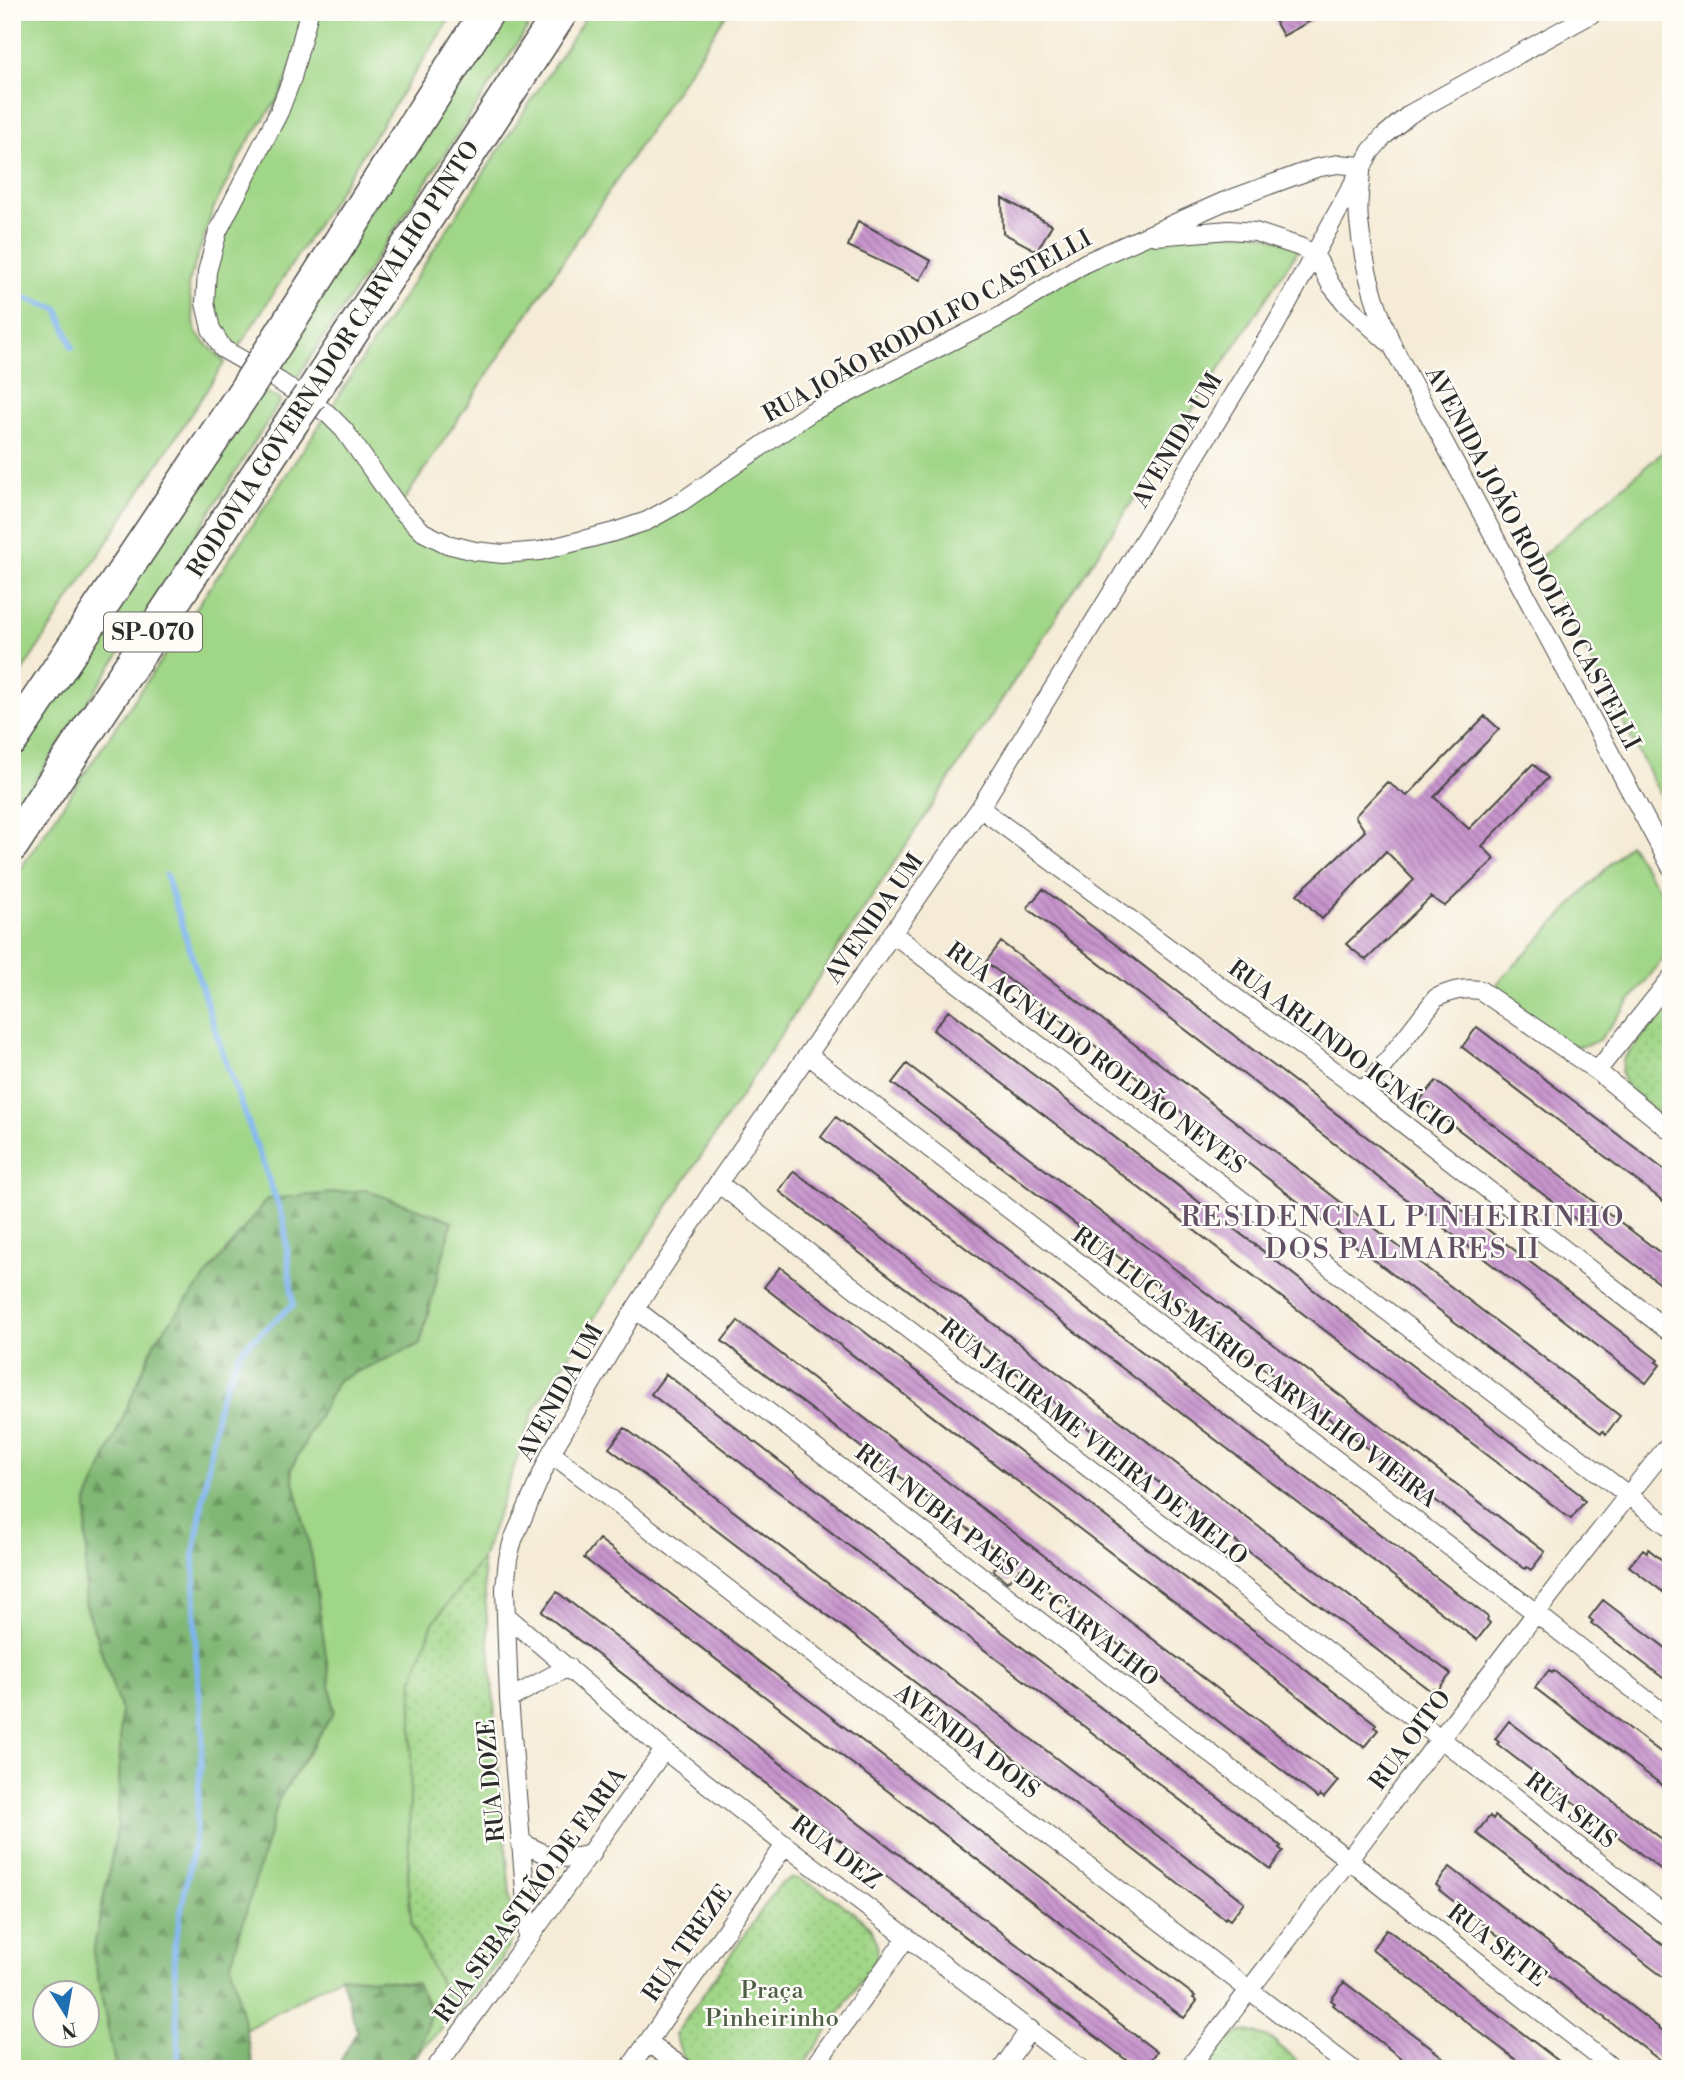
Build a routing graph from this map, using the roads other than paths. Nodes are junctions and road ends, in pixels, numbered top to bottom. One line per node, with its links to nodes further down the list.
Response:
1 (309, 12): 6 (street, RUA JOÃO RODOLFO CASTELLI)
2 (488, 12): 9 (highway, SP-070)
3 (561, 12): 11 (highway, RODOVIA GOVERNADOR CARVALHO PINTO / SP-070)
4 (1595, 12): 5 (street)
5 (1361, 166): 6 (street, RUA JOÃO RODOLFO CASTELLI); 7 (street, AVENIDA UM); 8 (street)
6 (1136, 239): 7 (street)
7 (1315, 256): 8 (street); 10 (street, AVENIDA UM)
8 (1393, 347): 12 (street, AVENIDA JOÃO RODOLFO CASTELLI)
9 (12, 739)
10 (980, 808): 13 (street, AVENIDA UM); 17 (street, RUA ARLINDO IGNÁCIO)
11 (12, 845)
12 (1671, 867)
13 (892, 933): 15 (street, AVENIDA UM); 24 (street, RUA AGNALDO ROLDÃO NEVES)
14 (1671, 978): 16 (street)
15 (808, 1055): 19 (street, AVENIDA UM); 26 (street, RUA LUCAS MÁRIO CARVALHO VIEIRA)
16 (1597, 1071): 17 (street); 18 (street)
17 (1363, 1092): 21 (street, RUA ARLINDO IGNÁCIO)
18 (1671, 1131)
19 (718, 1183): 20 (street, AVENIDA UM); 31 (street, RUA JACIRAME VIEIRA DE MELO)
20 (635, 1309): 23 (street, AVENIDA UM); 36 (street, RUA NUBIA PAES DE CARVALHO)
21 (1671, 1333)
22 (1671, 1442): 24 (street, RUA OITO)
23 (551, 1453): 27 (street, AVENIDA UM); 40 (street, AVENIDA DOIS)
24 (1628, 1495): 25 (street, RUA AGNALDO ROLDÃO NEVES); 26 (street, RUA OITO)
25 (1671, 1528)
26 (1536, 1613): 30 (street, RUA LUCAS MÁRIO CARVALHO VIEIRA); 31 (street, RUA OITO)
27 (508, 1616): 28 (street, RUA DEZ); 29 (street, RUA DOZE)
28 (568, 1667): 29 (street); 32 (street, RUA DEZ)
29 (509, 1699): 33 (street, RUA DOZE)
30 (1671, 1719)
31 (1441, 1739): 36 (street, RUA OITO); 37 (street, RUA SEIS)
32 (664, 1750): 34 (street, RUA DEZ); 35 (street, RUA SEBASTIÃO DE FARIA)
33 (520, 1841): 35 (street); 39 (street, RUA DOZE)
34 (785, 1845): 38 (street, RUA DEZ); 42 (street, RUA TREZE)
35 (592, 1854): 39 (street, RUA SEBASTIÃO DE FARIA)
36 (1350, 1861): 40 (street, RUA OITO); 51 (street, RUA SETE)
37 (1671, 1919)
38 (907, 1937): 41 (street, RUA DEZ); 46 (street)
39 (527, 1941): 43 (street, RUA SEBASTIÃO DE FARIA)
40 (1250, 1989): 49 (street, RUA OITO); 50 (street, AVENIDA DOIS)
41 (1030, 2029): 47 (street); 48 (street, RUA DEZ)
42 (648, 2043): 44 (street, RUA TREZE); 45 (street)
43 (435, 2069)
44 (629, 2069)
45 (685, 2069)
46 (812, 2069)
47 (1002, 2069)
48 (1081, 2069)
49 (1188, 2069)
50 (1352, 2069)
51 (1615, 2069)

